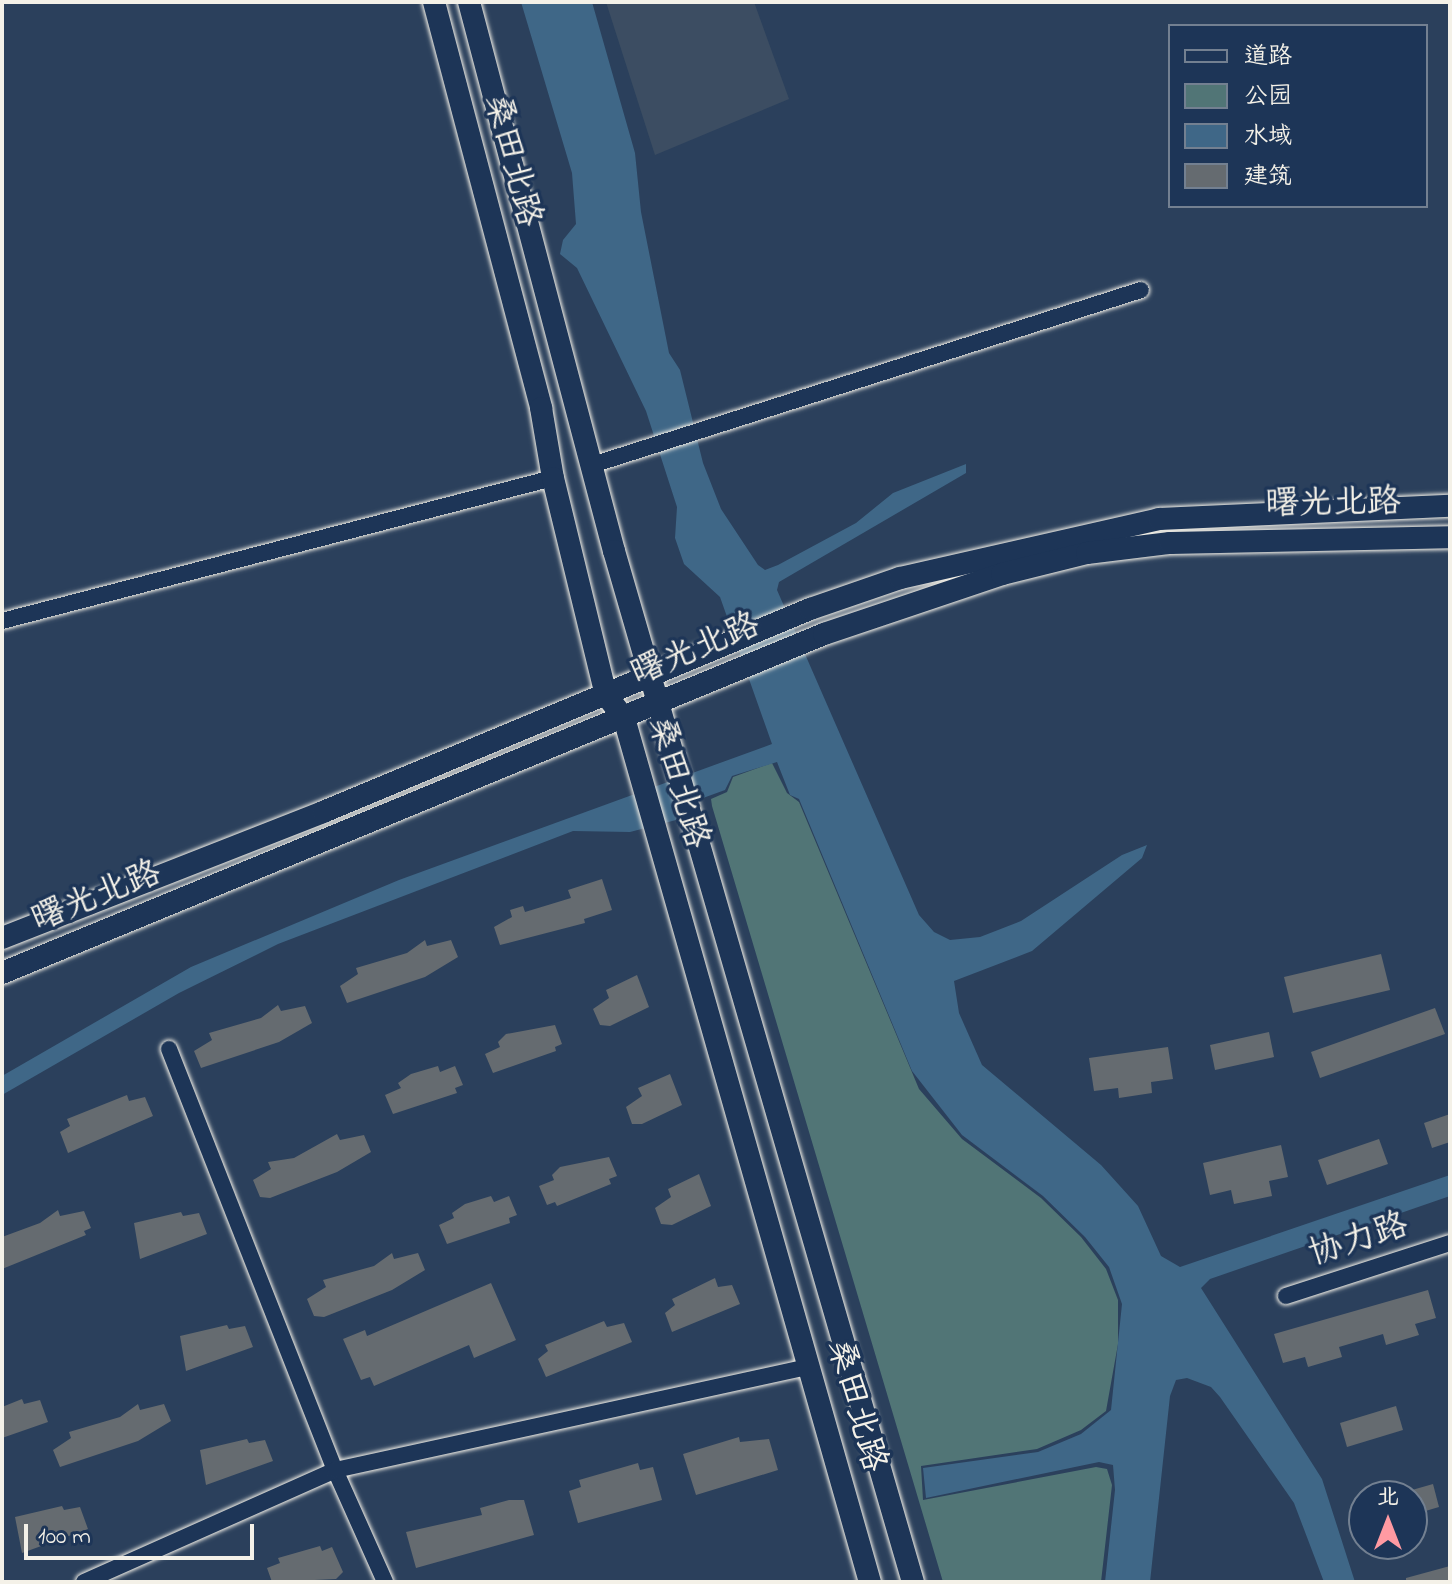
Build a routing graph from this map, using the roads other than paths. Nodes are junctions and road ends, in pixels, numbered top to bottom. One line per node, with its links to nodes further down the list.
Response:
1 (434, 2): 5 (main road, 桑田北路)
2 (469, 2): 4 (main road, 桑田北路)
3 (1141, 290): 4 (street)
4 (592, 465): 9 (main road, 桑田北路)
5 (553, 478): 8 (street); 10 (main road, 桑田北路)
6 (1450, 506): 9 (main road, 曙光北路)
7 (1450, 537): 11 (main road, 曙光北路)
8 (2, 621)
9 (652, 676): 10 (main road, 曙光北路); 11 (main road, 桑田北路)
10 (606, 695): 12 (main road, 桑田北路); 13 (main road, 曙光北路)
11 (660, 702): 12 (main road, 曙光北路); 23 (main road, 桑田北路)
12 (624, 718): 14 (main road, 曙光北路); 18 (main road, 桑田北路)
13 (2, 938)
14 (2, 973)
15 (169, 1049): 19 (street)
16 (1450, 1243): 17 (street, 协力路)
17 (1286, 1296)
18 (809, 1367): 19 (street); 22 (main road, 桑田北路)
19 (335, 1470): 20 (street); 21 (street)
20 (84, 1582)
21 (385, 1582)
22 (870, 1582)
23 (913, 1582)

